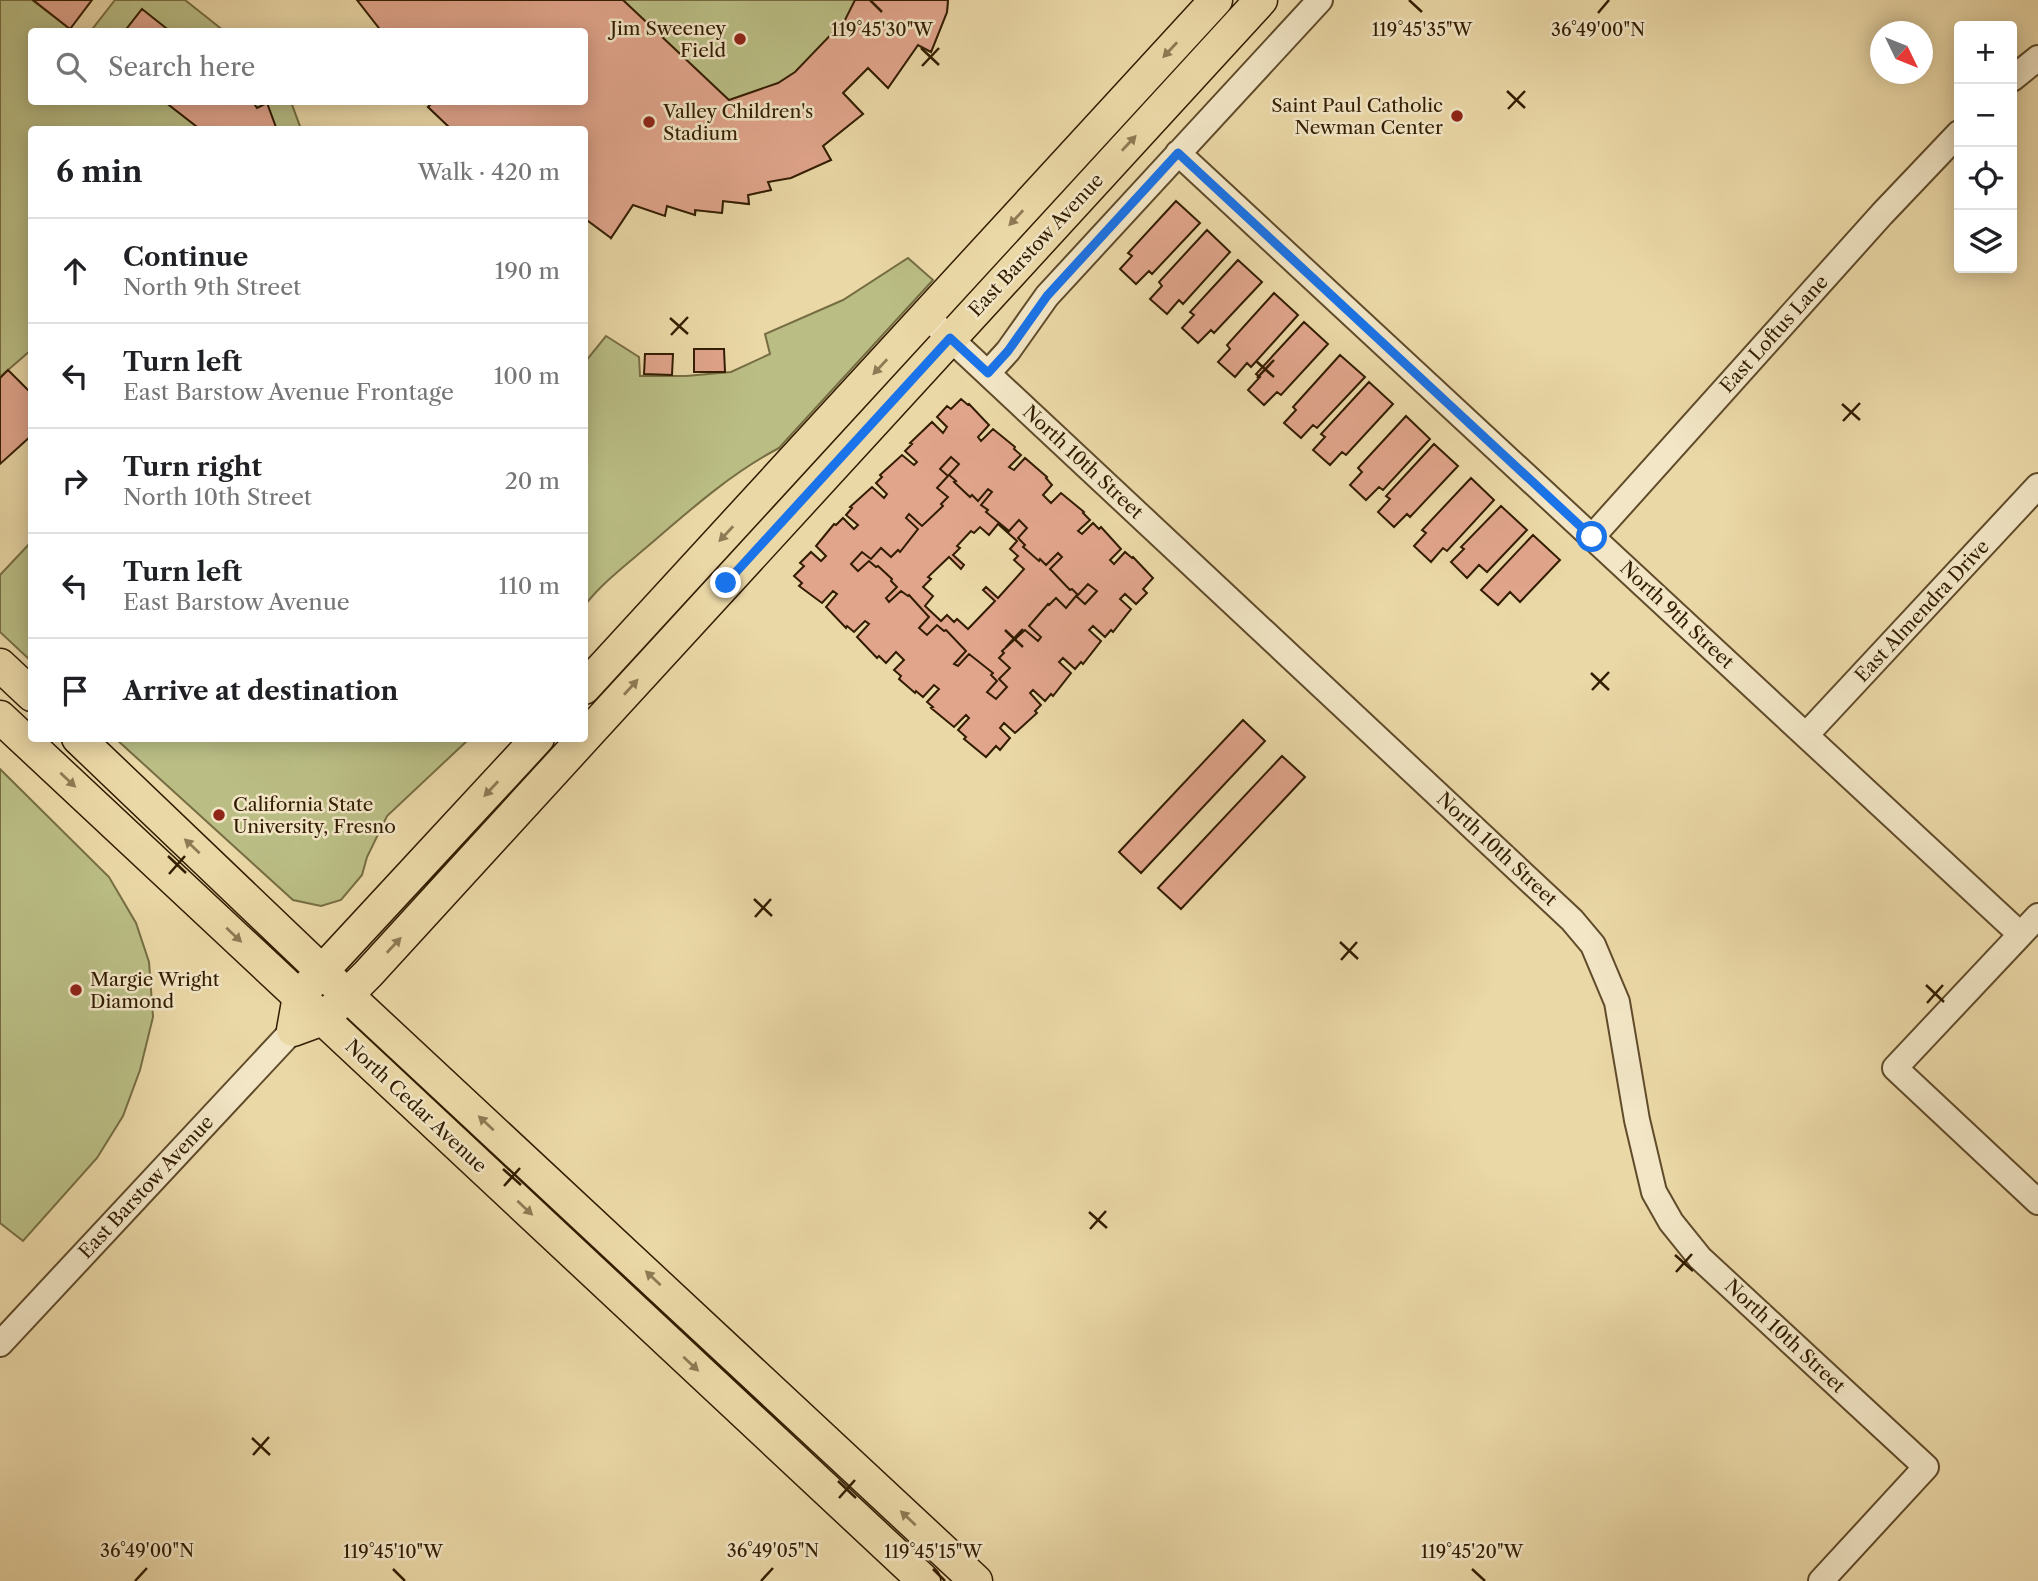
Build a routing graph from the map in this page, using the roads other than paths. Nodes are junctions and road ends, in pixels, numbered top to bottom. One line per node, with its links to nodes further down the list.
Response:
1 (1216, 0): 8 (main road, East Barstow Avenue, one-way to 8)
2 (1261, 0): 9 (main road, East Barstow Avenue, one-way to 2)
3 (1320, 0): 7 (street)
4 (2038, 58): 5 (street)
5 (2017, 75)
6 (1954, 138): 12 (street, East Loftus Lane)
7 (1178, 153): 10 (street); 12 (street, North 9th Street)
8 (926, 316): 9 (street, North 10th Street); 14 (main road, East Barstow Avenue, one-way to 14)
9 (950, 338): 10 (street, North 10th Street); 17 (main road, East Barstow Avenue, one-way to 9)
10 (988, 373): 33 (street, North 10th Street)
11 (2038, 486): 18 (street, East Almendra Drive)
12 (1592, 537): 18 (street, North 9th Street)
13 (0, 665): 15 (main road)
14 (588, 684)
15 (28, 691)
16 (0, 717): 26 (main road, North Cedar Avenue, one-way to 26)
17 (588, 734)
18 (1806, 735): 23 (street, North 9th Street)
19 (82, 742): 24 (main road, North Cedar Avenue, one-way to 19)
20 (534, 742): 24 (main road, one-way to 24)
21 (580, 742): 25 (main road, East Barstow Avenue, one-way to 21)
22 (2038, 916): 23 (street)
23 (2020, 934): 29 (street)
24 (322, 970): 25 (main road, North Cedar Avenue); 26 (main road)
25 (348, 995): 27 (main road, East Barstow Avenue); 32 (main road, North Cedar Avenue, one-way to 25)
26 (299, 996): 27 (main road, North Cedar Avenue); 28 (main road)
27 (323, 1019): 28 (main road, East Barstow Avenue); 31 (main road, North Cedar Avenue, one-way to 31)
28 (293, 1030): 30 (street, East Barstow Avenue)
29 (2038, 1202)
30 (0, 1344)
31 (922, 1579)
32 (976, 1581)
33 (1822, 1581)

